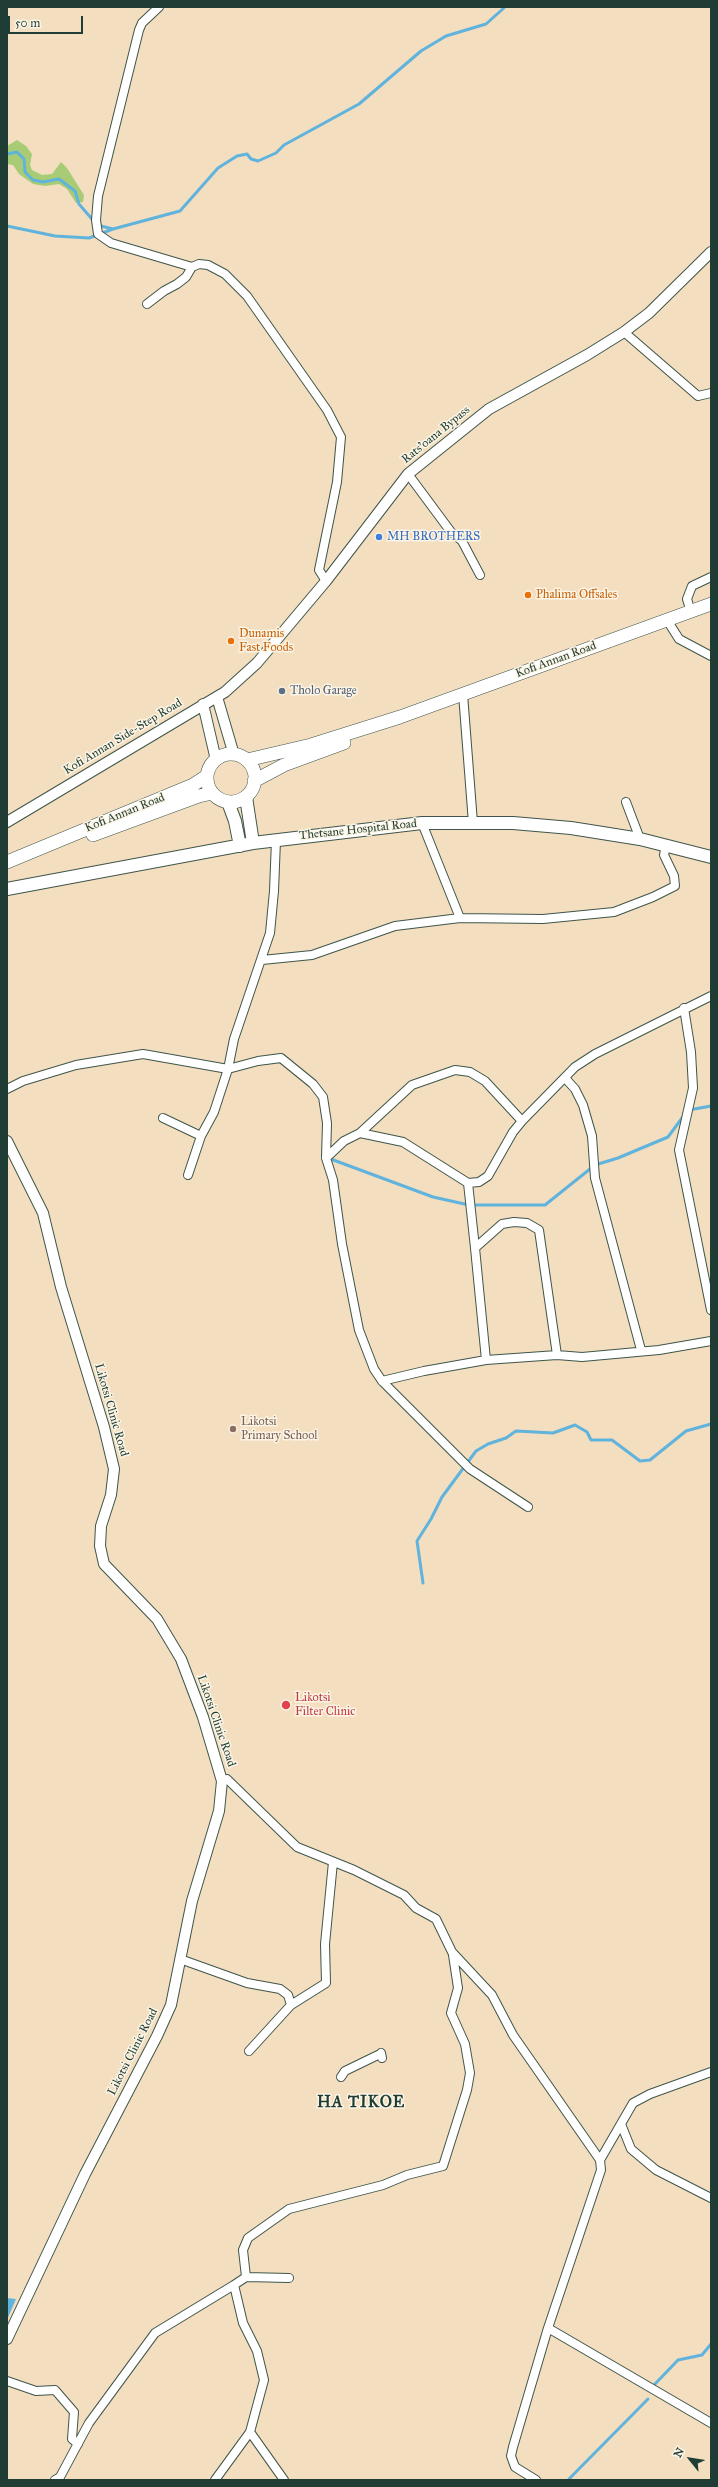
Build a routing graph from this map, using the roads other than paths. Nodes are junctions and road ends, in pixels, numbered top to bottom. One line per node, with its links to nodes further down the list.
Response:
1 (159, 7): 3 (street)
2 (711, 252): 5 (street, Rats'oana Bypass)
3 (192, 266): 4 (street); 10 (street)
4 (147, 304)
5 (624, 332): 6 (street); 7 (street, Rats'oana Bypass)
6 (711, 393)
7 (408, 474): 8 (street); 10 (street, Rats'oana Bypass)
8 (480, 574)
9 (711, 577): 12 (street)
10 (326, 581): 16 (street, Rats'oana Bypass)
11 (711, 604): 12 (main road, Kofi Annan Road)
12 (691, 612): 13 (main road, Kofi Annan Road)
13 (667, 620): 14 (street); 15 (main road, Kofi Annan Road)
14 (711, 656)
15 (463, 694): 18 (main road, Kofi Annan Road); 30 (street)
16 (217, 697): 17 (street, Rats'oana Bypass); 19 (street)
17 (203, 704): 20 (street); 28 (street, Kofi Annan Side-Step Road)
18 (400, 717): 21 (main road, Kofi Annan Road); 23 (main road, Kofi Annan Road)
19 (234, 755): 20 (main road); 21 (main road)
20 (216, 760): 22 (main road)
21 (247, 760): 23 (main road)
22 (207, 776): 24 (main road); 36 (main road, Kofi Annan Road)
23 (254, 781): 25 (main road)
24 (212, 793): 26 (main road); 36 (main road, Kofi Annan Road)
25 (246, 797): 26 (main road); 33 (main road)
26 (228, 802): 35 (main road)
27 (626, 802): 31 (street)
28 (7, 822)
29 (422, 823): 30 (main road, Thetsane Hospital Road); 32 (main road, Thetsane Hospital Road); 40 (street)
30 (473, 823): 31 (main road, Thetsane Hospital Road)
31 (640, 839): 34 (main road, Thetsane Hospital Road)
32 (276, 840): 33 (main road, Thetsane Hospital Road); 41 (street)
33 (254, 843): 35 (main road, Thetsane Hospital Road)
34 (666, 845): 37 (main road, Thetsane Hospital Road); 40 (street)
35 (240, 846): 39 (main road, Thetsane Hospital Road)
36 (41, 849): 38 (main road, Kofi Annan Road)
37 (711, 857)
38 (7, 862)
39 (7, 889)
40 (460, 918): 41 (street)
41 (262, 960): 44 (street)
42 (711, 996): 43 (street)
43 (684, 1008): 45 (street); 56 (street)
44 (228, 1069): 46 (street); 50 (street); 52 (street)
45 (565, 1078): 48 (street); 58 (street)
46 (7, 1089)
47 (163, 1118): 50 (street)
48 (522, 1120): 49 (street); 54 (street)
49 (360, 1133): 52 (street); 54 (street)
50 (201, 1136): 53 (street)
51 (7, 1141): 63 (street, Likotsi Clinic Road)
52 (326, 1158): 61 (street)
53 (188, 1175)
54 (468, 1183): 55 (street)
55 (475, 1248): 59 (street); 60 (street)
56 (711, 1310)
57 (711, 1341): 58 (street)
58 (641, 1350): 59 (street)
59 (557, 1355): 60 (street)
60 (486, 1360): 61 (street)
61 (382, 1381): 62 (street)
62 (528, 1507)
63 (222, 1782): 64 (street); 66 (street, Likotsi Clinic Road)
64 (332, 1862): 65 (street); 67 (street)
65 (452, 1952): 73 (street); 75 (street)
66 (180, 1959): 67 (street); 79 (street, Likotsi Clinic Road)
67 (291, 2004): 68 (street)
68 (249, 2051)
69 (382, 2058): 71 (street)
70 (711, 2072): 72 (street)
71 (341, 2077)
72 (621, 2124): 73 (street); 74 (street)
73 (600, 2160): 78 (street)
74 (711, 2198)
75 (246, 2276): 76 (street); 77 (street)
76 (289, 2278)
77 (234, 2286): 82 (street); 83 (street)
78 (548, 2328): 81 (street); 87 (street)
79 (7, 2339)
80 (7, 2381): 83 (street)
81 (711, 2423)
82 (250, 2432): 85 (street); 86 (street)
83 (78, 2444): 84 (street)
84 (59, 2479)
85 (215, 2480)
86 (284, 2480)
87 (536, 2480)

